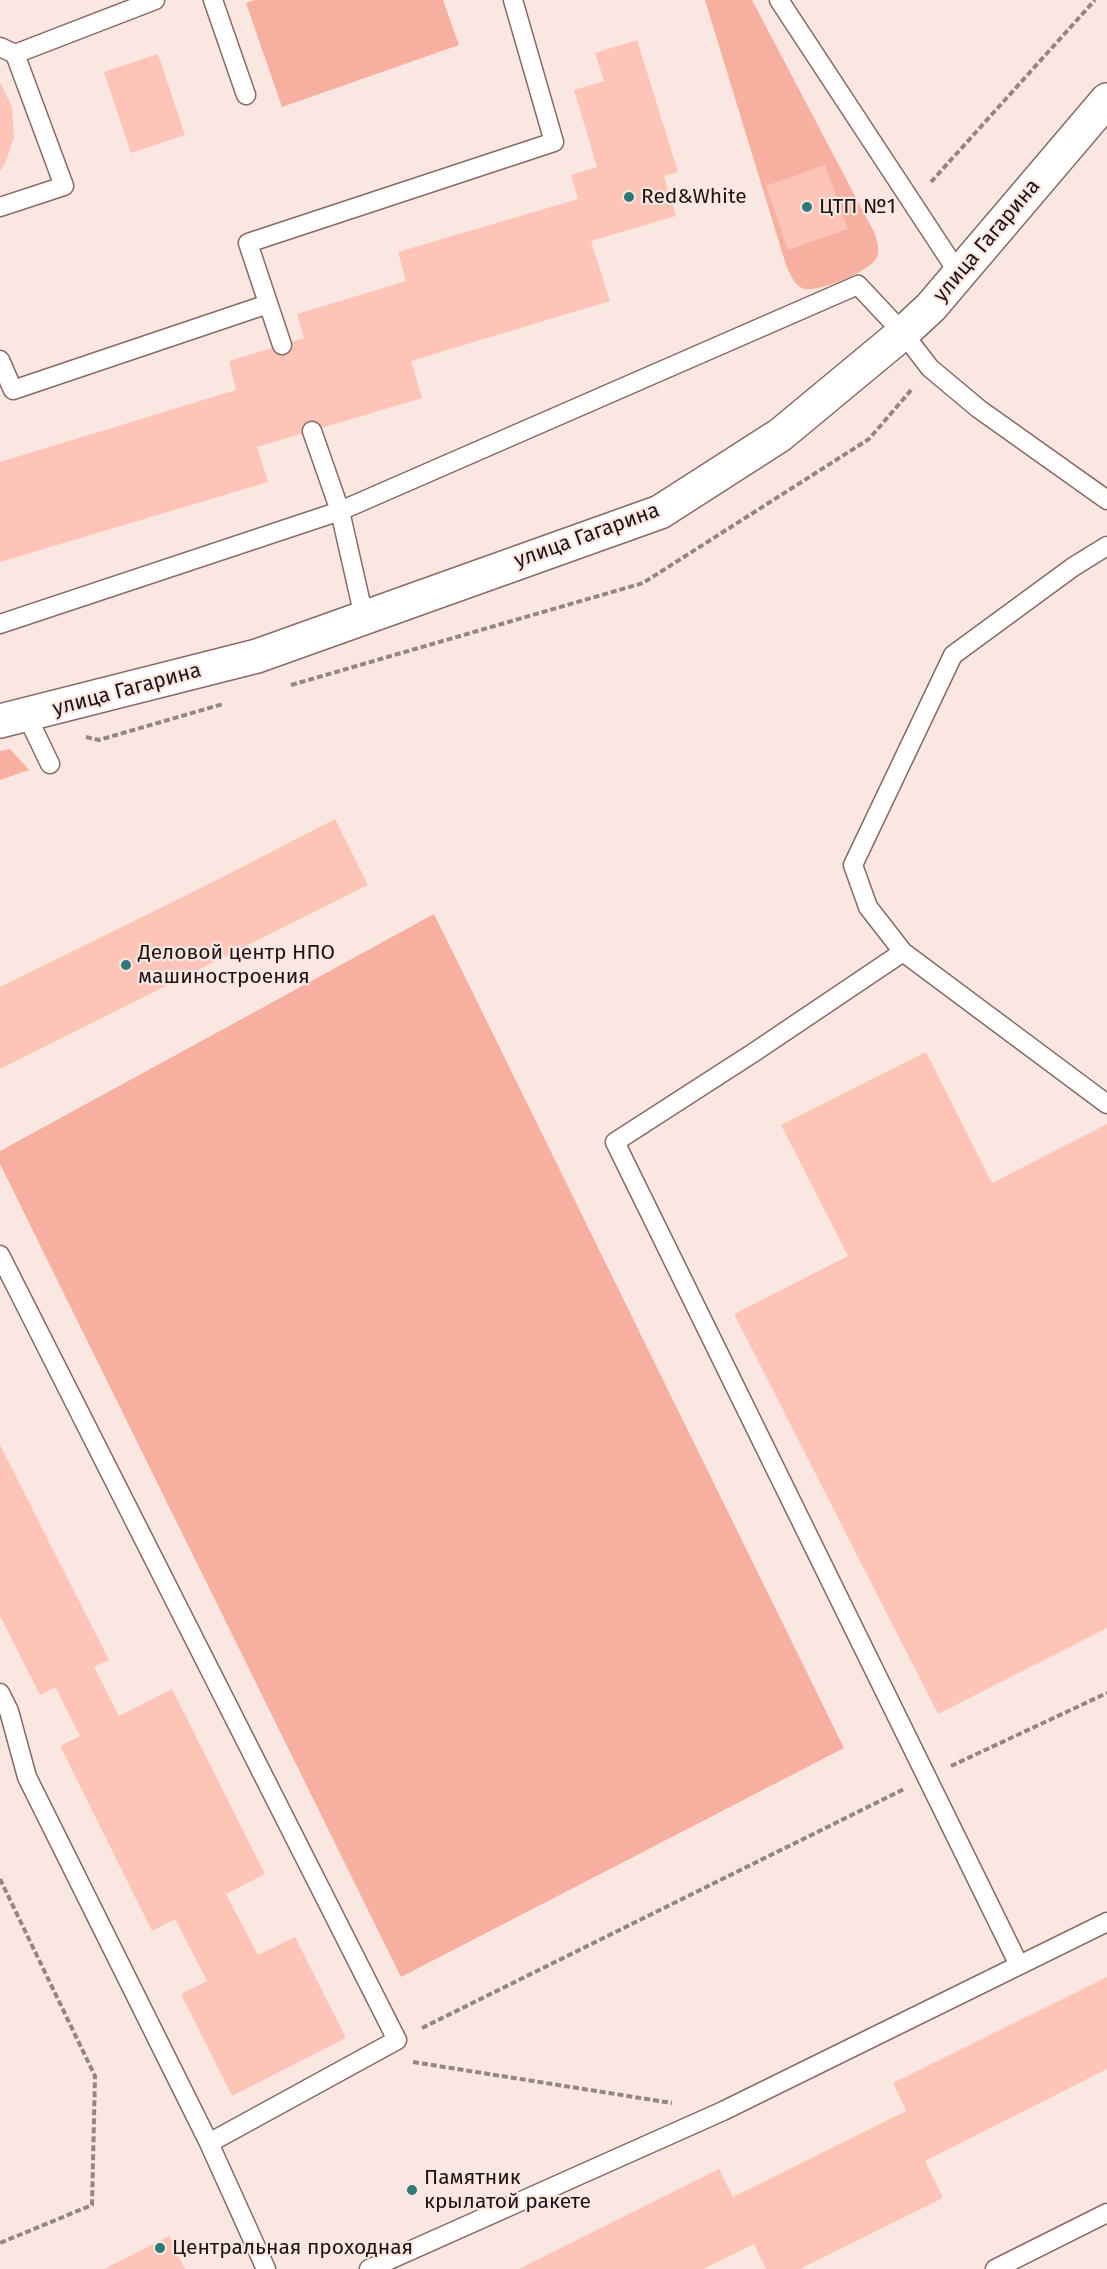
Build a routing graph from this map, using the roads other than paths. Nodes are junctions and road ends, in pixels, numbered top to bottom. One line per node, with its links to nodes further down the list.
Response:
1 (155, 0): 5 (lane)
2 (213, 0): 6 (lane)
3 (513, 0): 10 (lane)
4 (779, 0): 9 (lane)
5 (8, 50): 8 (lane)
6 (246, 95)
7 (1107, 100): 9 (street, улица Гагарина)
8 (0, 207)
9 (959, 274): 11 (street, улица Гагарина)
10 (268, 304): 12 (lane); 13 (lane)
11 (903, 333): 15 (lane); 16 (lane); 18 (street, улица Гагарина)
12 (282, 345)
13 (0, 360)
14 (312, 431): 16 (lane)
15 (1107, 500)
16 (340, 511): 18 (lane); 19 (lane)
17 (1107, 546): 22 (lane)
18 (364, 617): 20 (street, улица Гагарина)
19 (0, 624)
20 (13, 718): 21 (lane)
21 (50, 764)
22 (903, 952): 23 (lane); 27 (lane)
23 (1107, 1104)
24 (0, 1255): 28 (lane)
25 (0, 1693): 28 (lane)
26 (1107, 1922): 27 (lane)
27 (1019, 1965): 31 (lane)
28 (209, 2143): 30 (lane)
29 (1107, 2212): 32 (lane)
30 (266, 2269)
31 (369, 2269)
32 (995, 2269)

